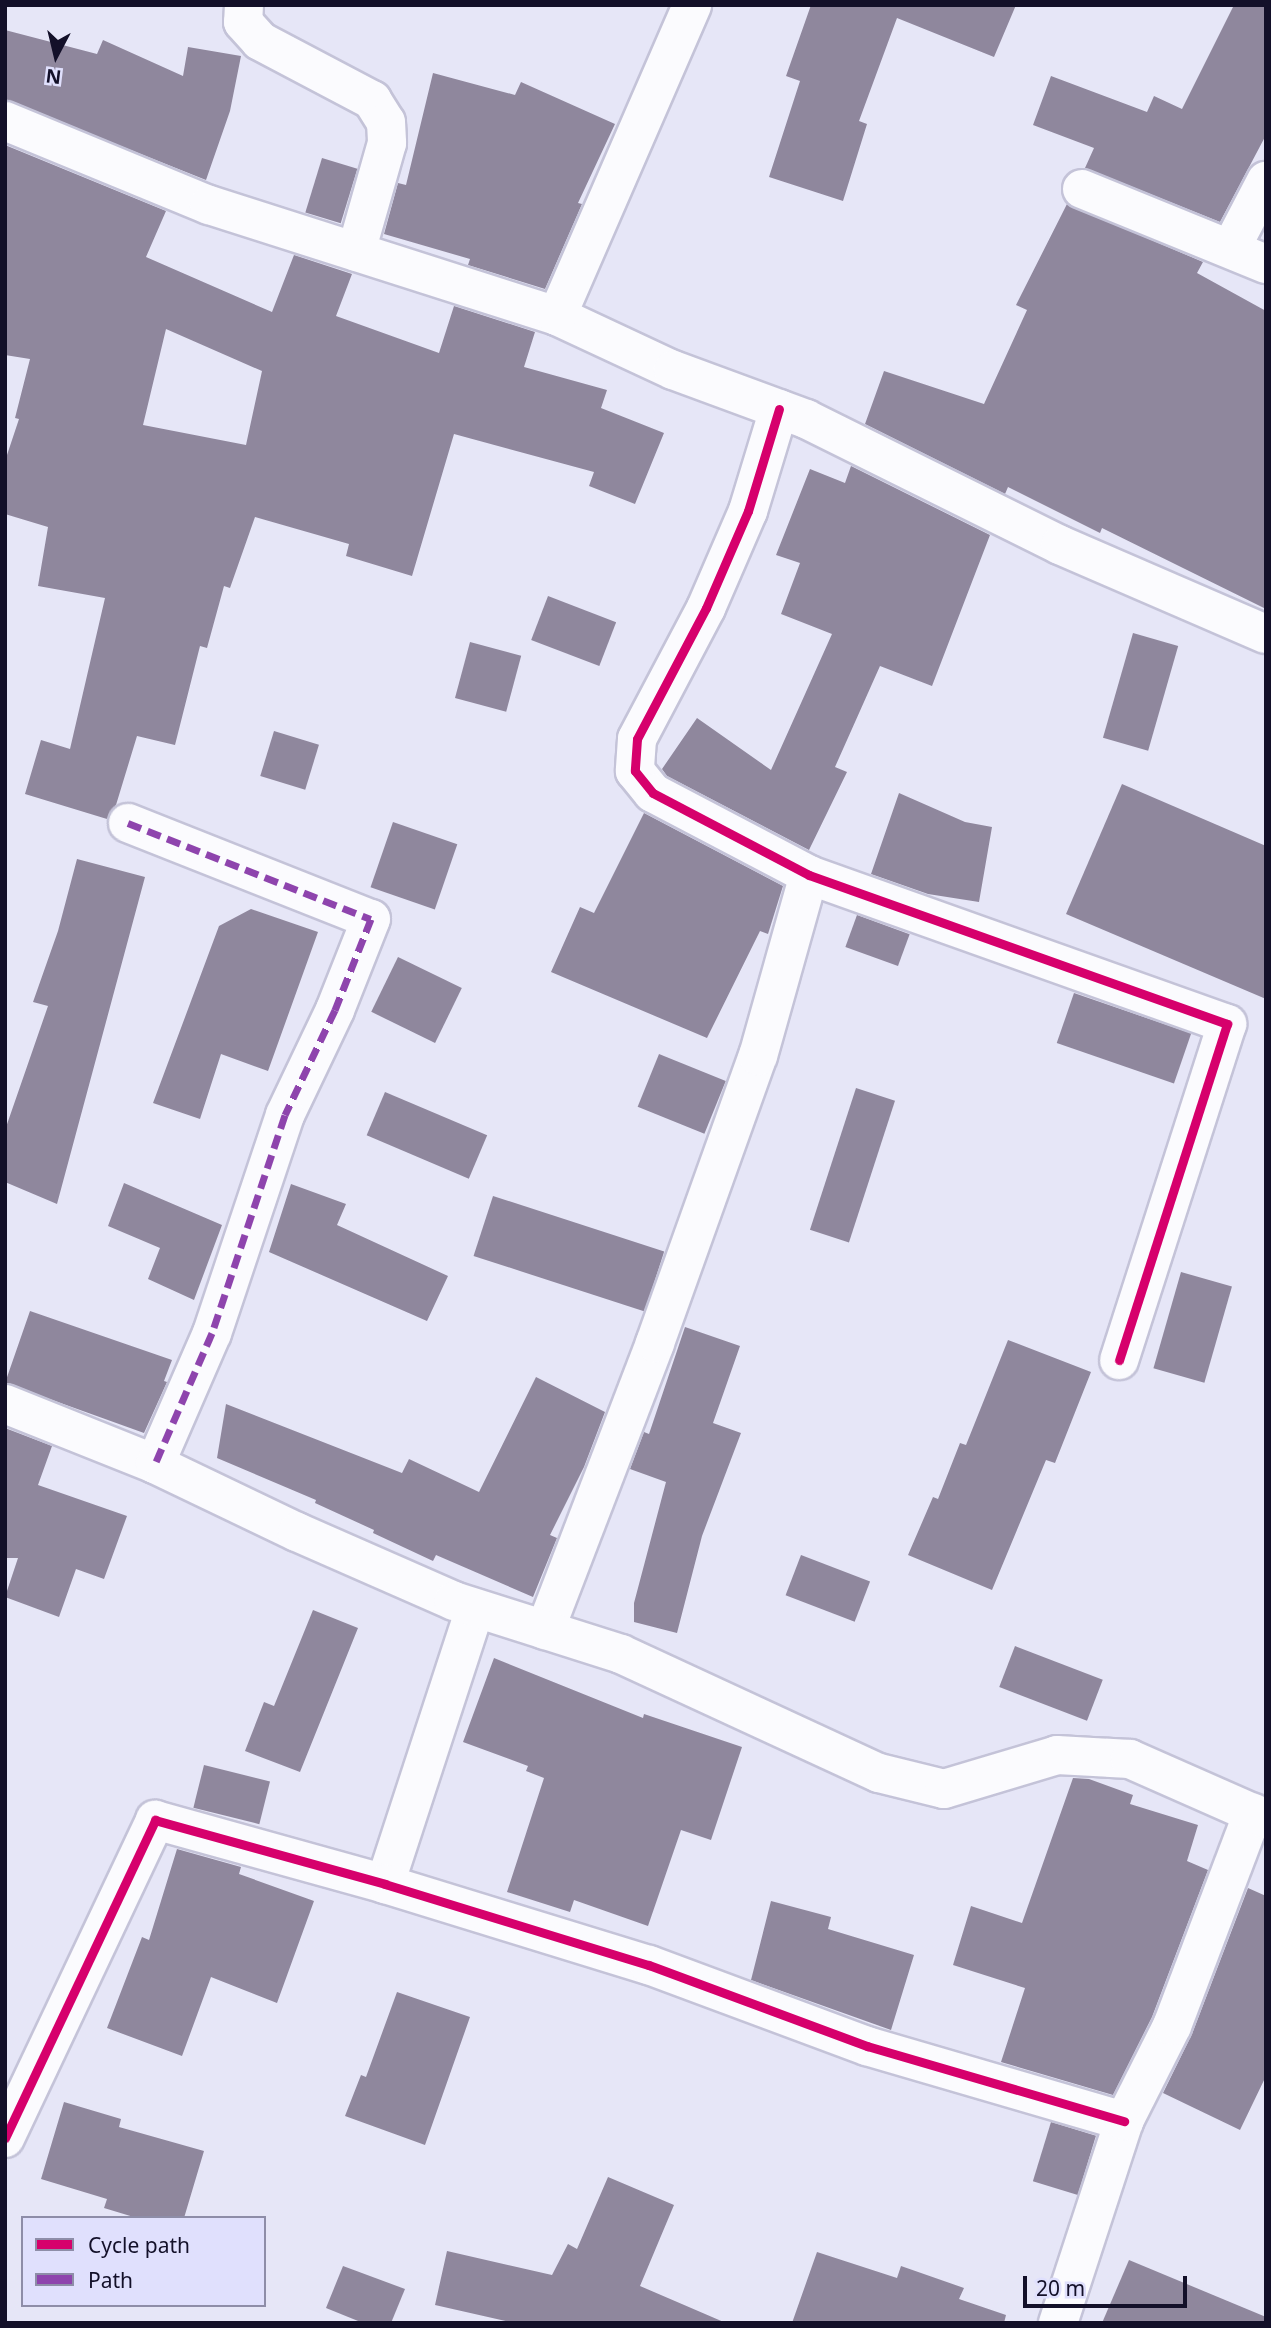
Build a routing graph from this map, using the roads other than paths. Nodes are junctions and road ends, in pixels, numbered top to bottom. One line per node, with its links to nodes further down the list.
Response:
1 (244, 5): 7 (street)
2 (692, 5): 9 (street)
3 (5, 121): 7 (street)
4 (1266, 181): 6 (street)
5 (1082, 190): 6 (street)
6 (1231, 248): 8 (street)
7 (356, 253): 9 (street)
8 (1266, 264)
9 (557, 316): 10 (street)
10 (779, 408): 11 (street); 13 (street)
11 (1266, 634)
12 (128, 823): 16 (street)
13 (809, 875): 14 (street); 18 (street)
14 (1119, 1360)
15 (5, 1404): 16 (street)
16 (155, 1464): 17 (street)
17 (475, 1608): 18 (street); 20 (street)
18 (545, 1630): 19 (street)
19 (1259, 1816): 21 (street)
20 (385, 1884): 21 (street); 22 (street)
21 (1124, 2121): 23 (street)
22 (5, 2138)
23 (1058, 2323)

